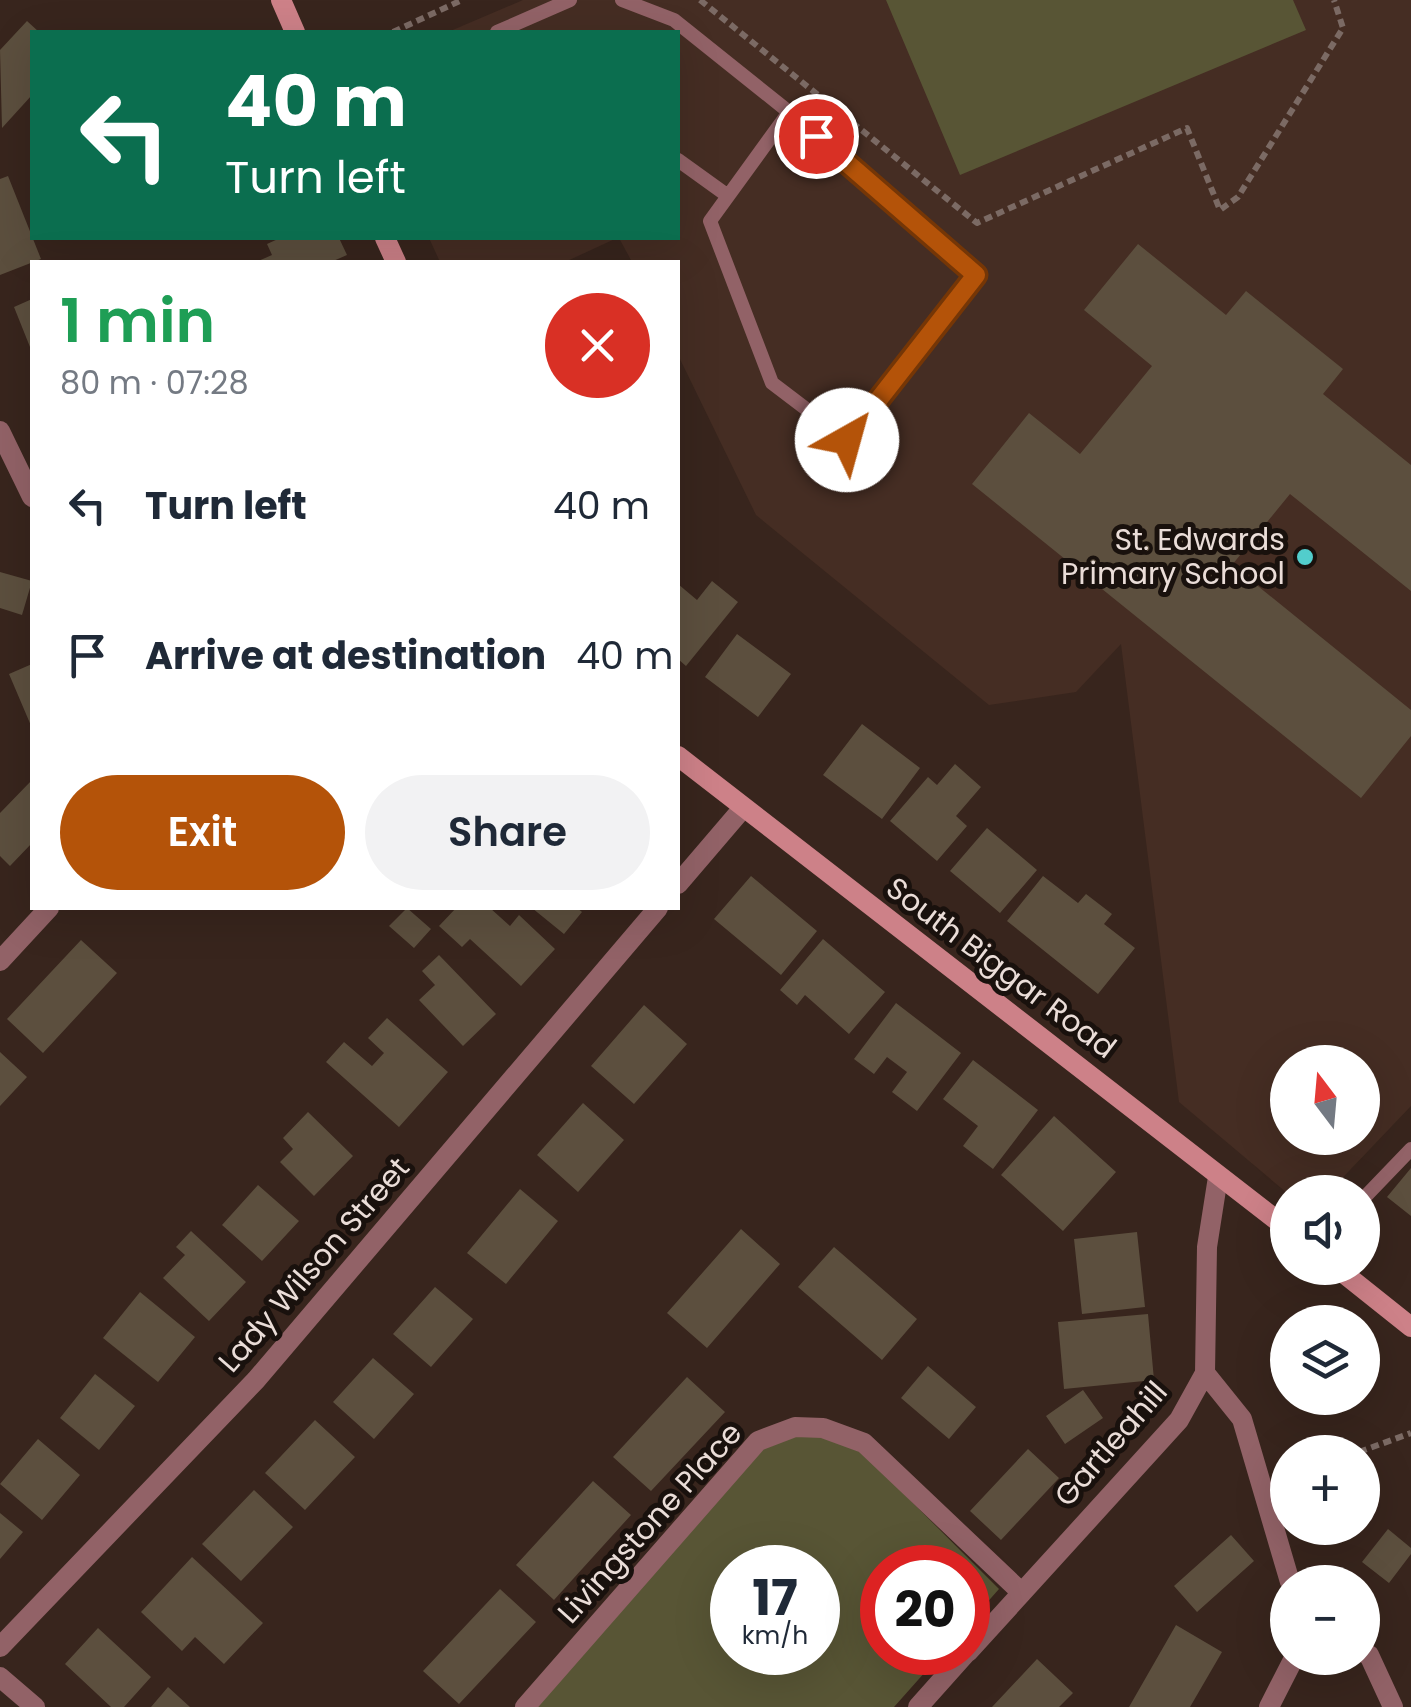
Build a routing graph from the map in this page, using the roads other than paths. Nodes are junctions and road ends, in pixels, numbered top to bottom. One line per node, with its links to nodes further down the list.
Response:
1 (281, 0): 4 (street)
2 (570, 0): 5 (lane)
3 (622, 0): 6 (lane)
4 (294, 30)
5 (502, 30)
6 (789, 112): 8 (lane); 8 (lane)
7 (680, 161): 8 (lane)
8 (728, 196)
9 (0, 431): 10 (street)
10 (30, 493)
11 (680, 758): 12 (street, South Biggar Road)
12 (742, 808): 13 (street); 18 (street, South Biggar Road)
13 (680, 882)
14 (47, 910): 16 (street)
15 (656, 910): 27 (street, Lady Wilson Street)
16 (0, 961)
17 (1411, 1148): 19 (lane)
18 (1218, 1178): 20 (street, South Biggar Road); 23 (street, Gartleahill)
19 (1380, 1181)
20 (1270, 1216)
21 (1358, 1285): 22 (street)
22 (1411, 1327)
23 (1205, 1373): 24 (street); 25 (street, Gartleahill)
24 (1285, 1565)
25 (1021, 1592): 26 (street, Gartleahill); 33 (street, Livingstone Place)
26 (990, 1626)
27 (0, 1648)
28 (947, 1675): 34 (street, Gartleahill)
29 (1285, 1675): 35 (street)
30 (1379, 1675): 36 (street)
31 (0, 1677): 32 (street)
32 (35, 1707)
33 (525, 1707)
34 (918, 1707)
35 (1269, 1707)
36 (1393, 1707)

